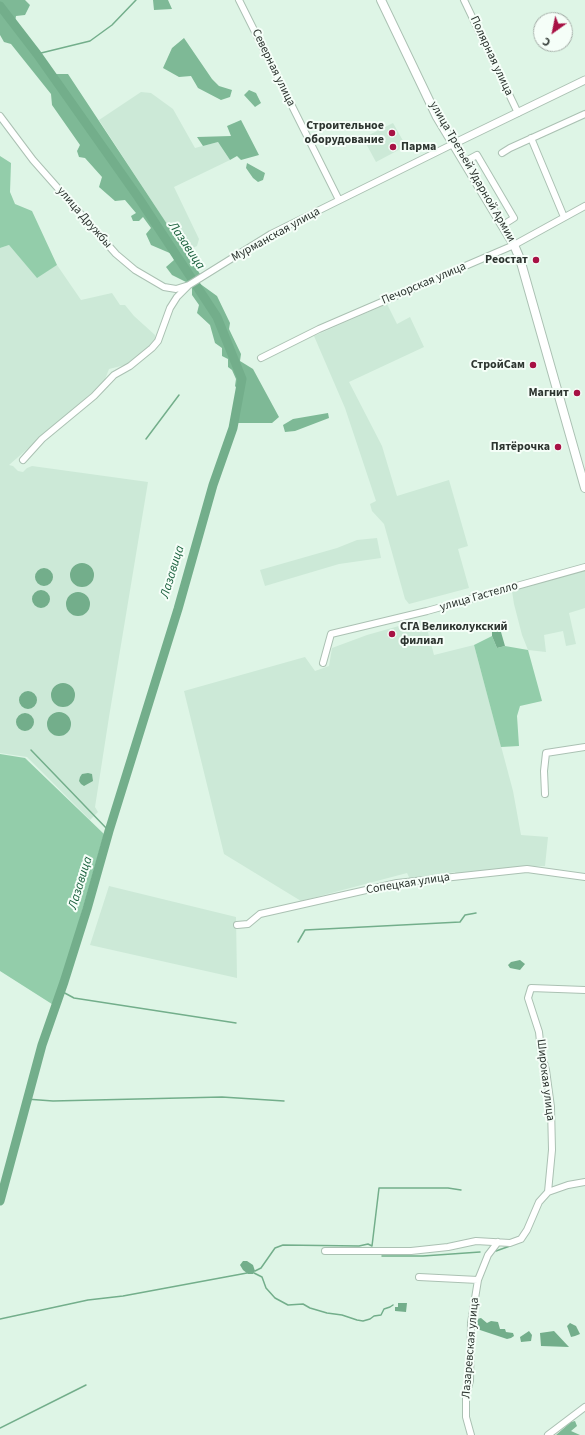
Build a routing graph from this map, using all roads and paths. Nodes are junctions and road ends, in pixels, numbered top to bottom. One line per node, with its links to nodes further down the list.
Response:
1 (239, 0): 12 (street, Северная улица)
2 (381, 0): 9 (main road, улица Третьей Ударной Армии)
3 (464, 0): 5 (street, Полярная улица)
4 (585, 80): 5 (street, Мурманская улица)
5 (518, 113): 9 (street, Мурманская улица)
6 (585, 114): 8 (street)
7 (0, 116): 17 (street, улица Дружбы)
8 (531, 138): 10 (street); 14 (street)
9 (453, 144): 11 (main road, улица Третьей Ударной Армии); 12 (street, Мурманская улица)
10 (502, 153)
11 (464, 162): 15 (main road, улица Третьей Ударной Армии); 15 (street)
12 (339, 200): 17 (street, Мурманская улица)
13 (585, 206): 14 (street, Печорская улица)
14 (564, 217): 16 (street, Печорская улица)
15 (503, 225): 16 (main road, улица Третьей Ударной Армии)
16 (514, 244): 18 (street, Печорская улица); 20 (main road, улица Третьей Ударной Армии)
17 (190, 285): 19 (street, Мурманская улица)
18 (261, 358)
19 (23, 460)
20 (585, 488)
21 (585, 567): 22 (street, улица Гастелло)
22 (323, 663)
23 (585, 747): 24 (street)
24 (545, 794)
25 (585, 877): 26 (street, Сопецкая улица)
26 (237, 925)
27 (585, 990): 29 (street, Широкая улица)
28 (585, 1182): 29 (street)
29 (548, 1192): 30 (street)
30 (498, 1242): 31 (street); 33 (street, Лазаревская улица)
31 (325, 1250)
32 (419, 1277): 33 (street)
33 (478, 1280): 35 (street, Лазаревская улица)
34 (585, 1407): 36 (street)
35 (471, 1435)
36 (548, 1435)

